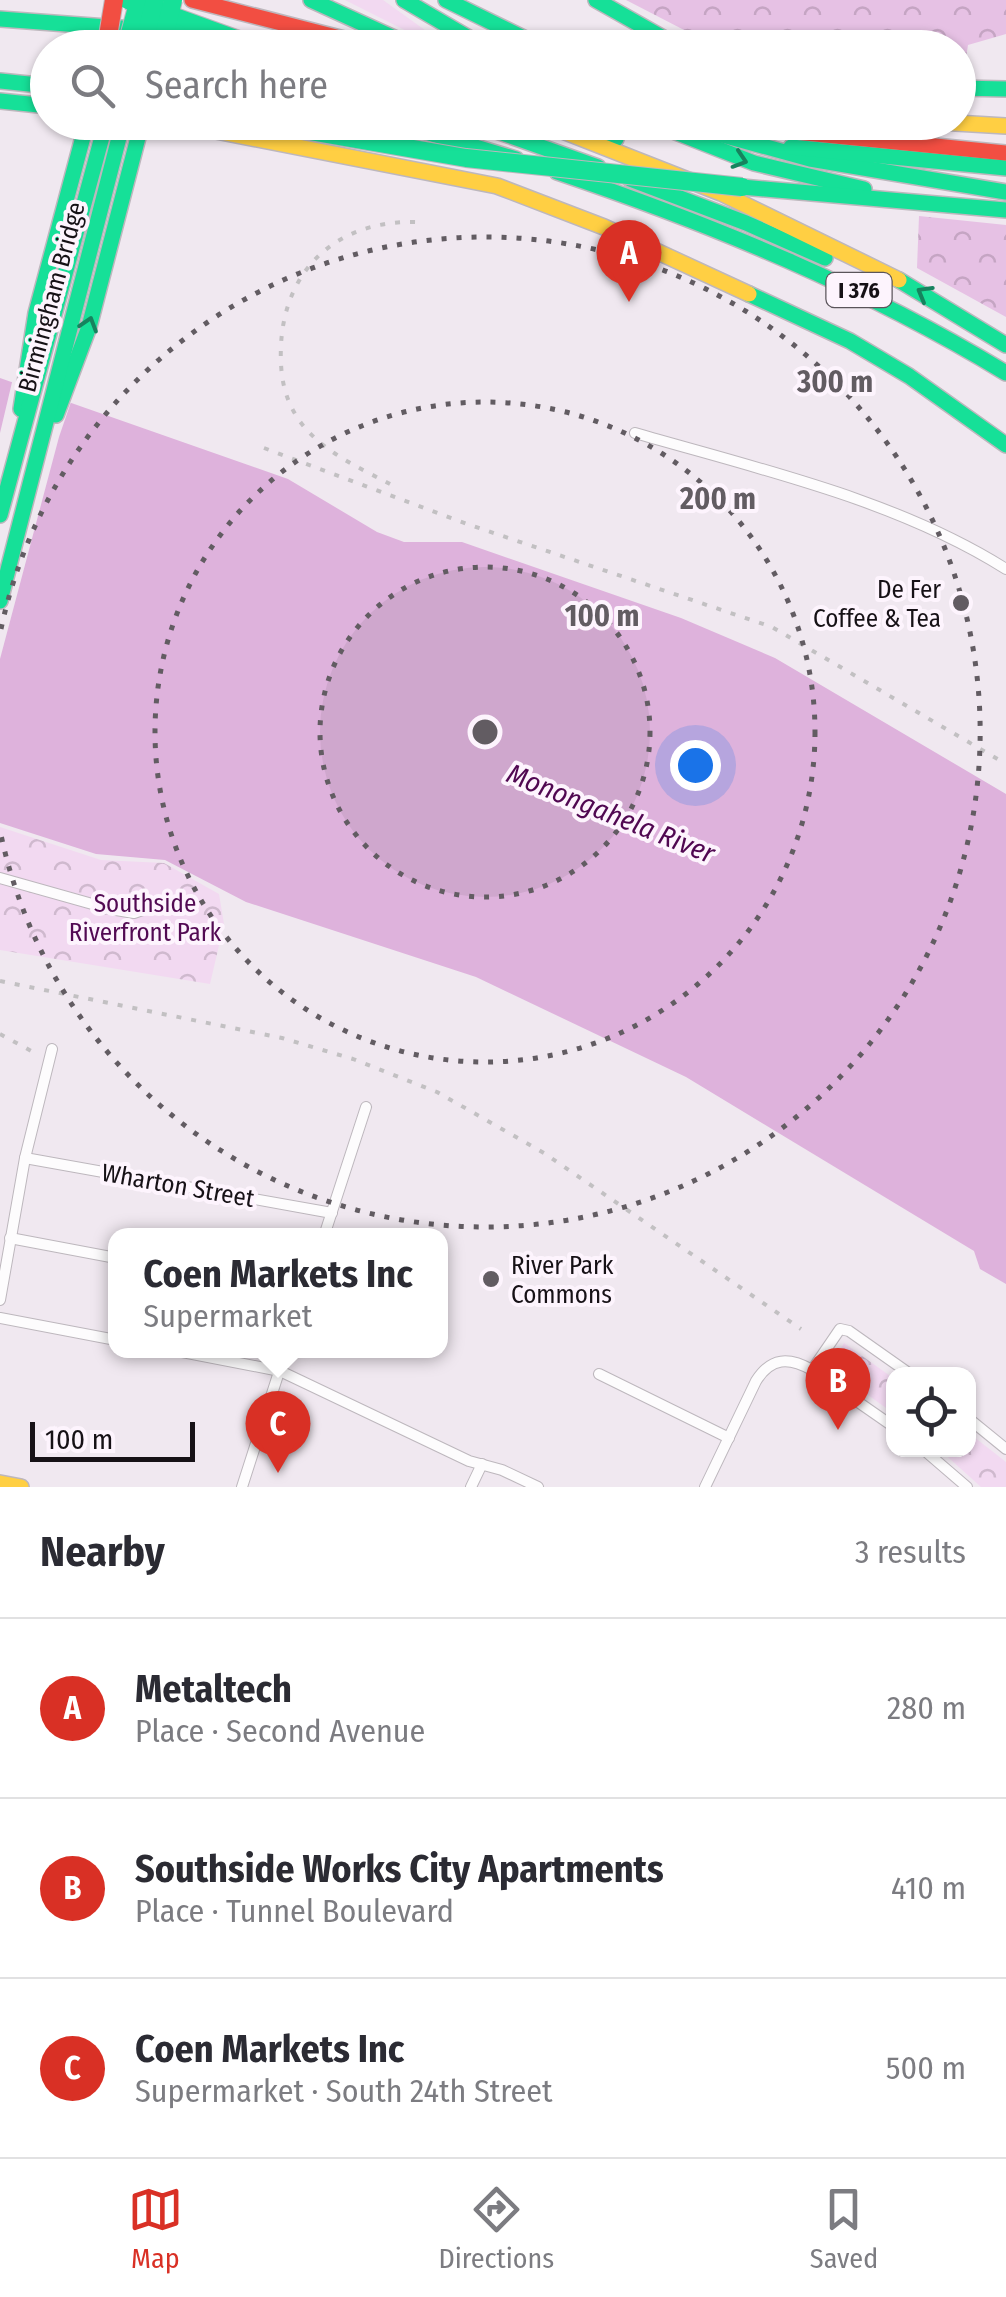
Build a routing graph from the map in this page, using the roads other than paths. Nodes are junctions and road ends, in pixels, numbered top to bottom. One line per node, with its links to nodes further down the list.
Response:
1 (114, 0): 13 (main road, bridge)
2 (128, 0): 18 (main road, bridge)
3 (138, 0): 14 (main road, bridge)
4 (156, 0): 15 (main road, bridge); 17 (main road)
5 (173, 0): 16 (main road, bridge)
6 (192, 0): 19 (main road)
7 (310, 0): 20 (main road)
8 (404, 0): 21 (main road)
9 (446, 0): 22 (main road)
10 (596, 0): 23 (main road)
11 (0, 19): 12 (main road)
12 (84, 30)
13 (109, 30)
14 (130, 30)
15 (148, 30)
16 (163, 30)
17 (170, 30)
18 (212, 30)
19 (309, 30)
20 (376, 30)
21 (452, 30)
22 (507, 30)
23 (649, 30)
24 (0, 78): 25 (main road); 26 (main road)
25 (30, 78)
26 (30, 83)
27 (976, 88): 28 (main road)
28 (1005, 89)
29 (0, 102): 30 (main road)
30 (30, 104)
31 (976, 124): 32 (main road)
32 (1006, 126)
33 (81, 140): 58 (main road)
34 (101, 140): 58 (main road, Birmingham Bridge)
35 (118, 140): 59 (main road, Birmingham Bridge)
36 (137, 140): 59 (main road, one-way to 36)
37 (262, 140): 57 (main road)
38 (357, 140): 51 (main road, bridge)
39 (454, 140): 53 (main road, bridge)
40 (517, 140): 53 (main road, bridge)
41 (585, 140): 50 (main road, I 376)
42 (618, 140): 50 (main road)
43 (691, 140): 51 (main road, one-way to 51)
44 (761, 140): 49 (main road)
45 (769, 140): 48 (main road)
46 (875, 140): 47 (main road)
47 (1006, 153)
48 (1006, 168)
49 (1006, 192)
50 (752, 206): 54 (main road, I 376, one-way to 50)
51 (985, 208): 52 (main road)
52 (1006, 210)
53 (707, 216): 55 (main road)
54 (1006, 345)
55 (1006, 370)
56 (636, 434): 61 (street)
57 (1006, 445)
58 (12, 468): 60 (main road, Birmingham Bridge)
59 (32, 482): 62 (main road, Birmingham Bridge)
60 (0, 515)
61 (1006, 569)
62 (0, 602)
63 (0, 878): 64 (street)
64 (154, 906)
65 (52, 1049): 67 (street)
66 (366, 1107): 68 (street)
67 (25, 1158): 68 (street, Wharton Street); 70 (street)
68 (332, 1213): 69 (street)
69 (327, 1228)
70 (10, 1238): 71 (street); 72 (street)
71 (108, 1256)
72 (0, 1300)
73 (0, 1318): 74 (street)
74 (108, 1338)
75 (213, 1358): 79 (street)
76 (284, 1358): 79 (street)
77 (900, 1367): 78 (street)
78 (812, 1370): 81 (street); 83 (street)
79 (280, 1371): 86 (street); 89 (street)
80 (599, 1374): 83 (street)
81 (886, 1421)
82 (976, 1425): 84 (street)
83 (728, 1438): 92 (street)
84 (1006, 1449)
85 (932, 1457): 93 (street)
86 (482, 1464): 90 (street); 91 (street)
87 (0, 1482): 88 (main road)
88 (21, 1487)
89 (242, 1487)
90 (471, 1487)
91 (538, 1487)
92 (705, 1487)
93 (968, 1487)

